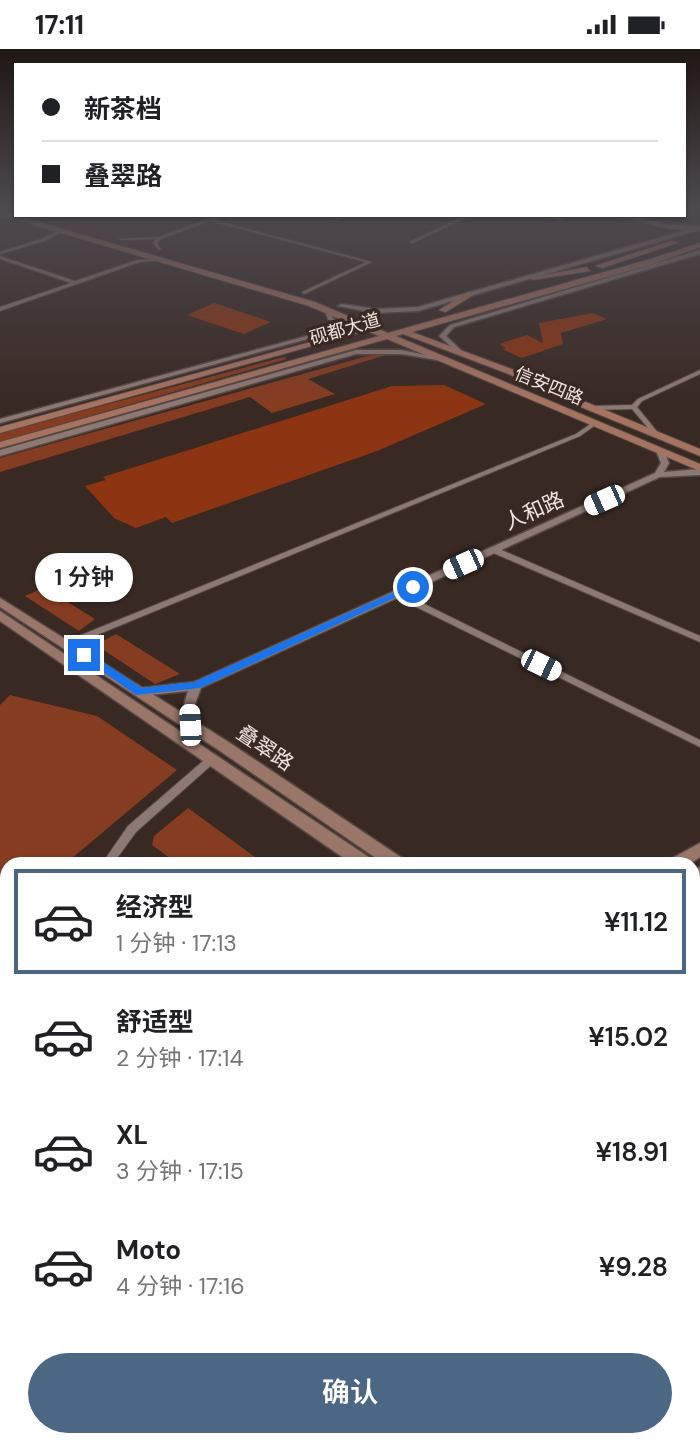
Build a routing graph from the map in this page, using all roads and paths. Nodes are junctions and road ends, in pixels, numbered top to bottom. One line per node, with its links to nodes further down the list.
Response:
1 (44, 271): 14 (street)
2 (109, 271): 14 (street)
3 (205, 271): 19 (main road)
4 (232, 271): 15 (main road)
5 (350, 271): 15 (street)
6 (556, 271): 12 (street)
7 (574, 271): 12 (main road)
8 (578, 271): 16 (main road, 砚都大道)
9 (620, 271): 21 (main road, 砚都大道)
10 (633, 271): 13 (main road)
11 (638, 271): 13 (street)
12 (533, 278): 16 (street)
13 (614, 280): 18 (street)
14 (75, 283): 22 (street)
15 (304, 293): 17 (main road)
16 (470, 298): 20 (street); 21 (main road); 25 (main road, 砚都大道)
17 (324, 299): 19 (main road); 20 (main road)
18 (540, 302): 21 (main road); 28 (street)
19 (312, 304): 23 (main road)
20 (341, 306): 25 (main road)
21 (486, 308): 26 (main road, 砚都大道)
22 (0, 309)
23 (326, 310): 24 (main road); 36 (street, 砚都大道)
24 (370, 329): 25 (main road); 27 (main road, 砚都大道)
25 (386, 330): 26 (main road, 砚都大道); 29 (main road, 信安四路); 31 (main road, 砚都大道)
26 (403, 332): 28 (main road)
27 (283, 352): 31 (main road); 33 (main road, 砚都大道)
28 (462, 355): 32 (main road); 39 (main road, 信安四路)
29 (437, 359): 30 (street, 砚都大道); 32 (main road, 信安四路)
30 (327, 360): 34 (street); 38 (street, 砚都大道)
31 (300, 361): 34 (main road, 砚都大道)
32 (452, 365): 42 (main road, 信安四路)
33 (212, 372): 36 (street); 43 (main road, 砚都大道)
34 (260, 372): 37 (main road, 砚都大道)
35 (700, 372): 40 (street)
36 (151, 380): 41 (street, 砚都大道)
37 (224, 382): 38 (street); 45 (main road, 砚都大道)
38 (174, 404): 47 (street, 砚都大道)
39 (590, 407): 40 (street); 44 (main road, 信安四路)
40 (634, 407): 44 (street)
41 (0, 421)
42 (594, 424): 46 (main road, 信安四路); 56 (street)
43 (0, 430)
44 (657, 435): 48 (main road, 信安四路)
45 (0, 445)
46 (660, 451): 49 (main road, 信安四路); 50 (street)
47 (0, 453)
48 (700, 453)
49 (700, 470): 50 (street)
50 (658, 475): 51 (street, 人和路)
51 (494, 550): 52 (street, 人和路); 55 (street)
52 (397, 594): 57 (street, 人和路); 60 (street)
53 (0, 602): 56 (main road, 叠翠路)
54 (0, 615): 61 (main road, 叠翠路)
55 (700, 639)
56 (67, 644): 58 (main road, 叠翠路)
57 (196, 686): 58 (street, 人和路); 59 (street)
58 (140, 692): 59 (main road, 叠翠路)
59 (190, 725): 64 (main road, 叠翠路)
60 (700, 744)
61 (213, 758): 62 (street); 63 (main road, 叠翠路)
62 (112, 857)
63 (355, 857)
64 (386, 857)

